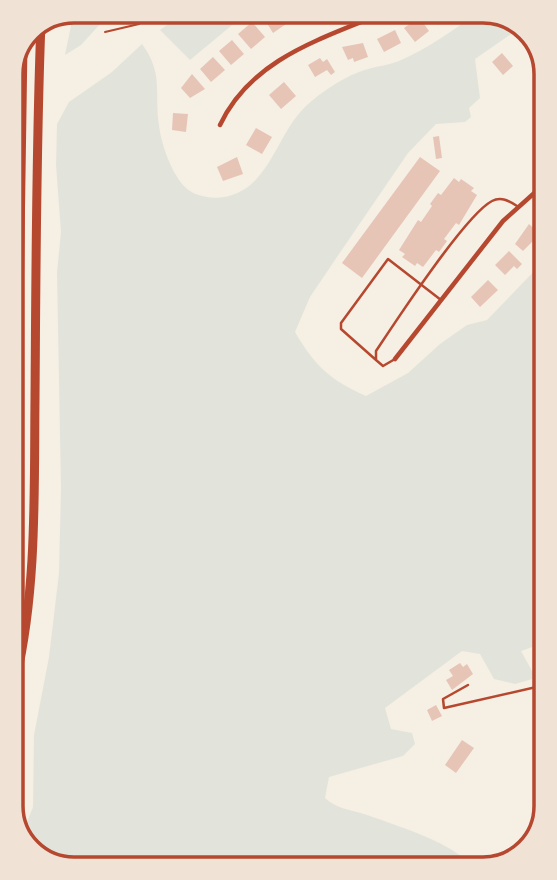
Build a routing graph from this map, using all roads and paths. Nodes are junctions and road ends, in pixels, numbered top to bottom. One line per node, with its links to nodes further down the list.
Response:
1 (139, 23): 3 (path)
2 (357, 23): 5 (street)
3 (105, 32)
4 (41, 35): 12 (highway)
5 (220, 125)
6 (534, 193): 7 (street)
7 (517, 206): 8 (lane); 9 (street)
8 (421, 287): 9 (lane); 11 (lane); 11 (lane)
9 (441, 300): 10 (street)
10 (394, 359): 11 (lane)
11 (376, 360)
12 (23, 629)
13 (468, 685): 14 (lane)
14 (534, 688)

